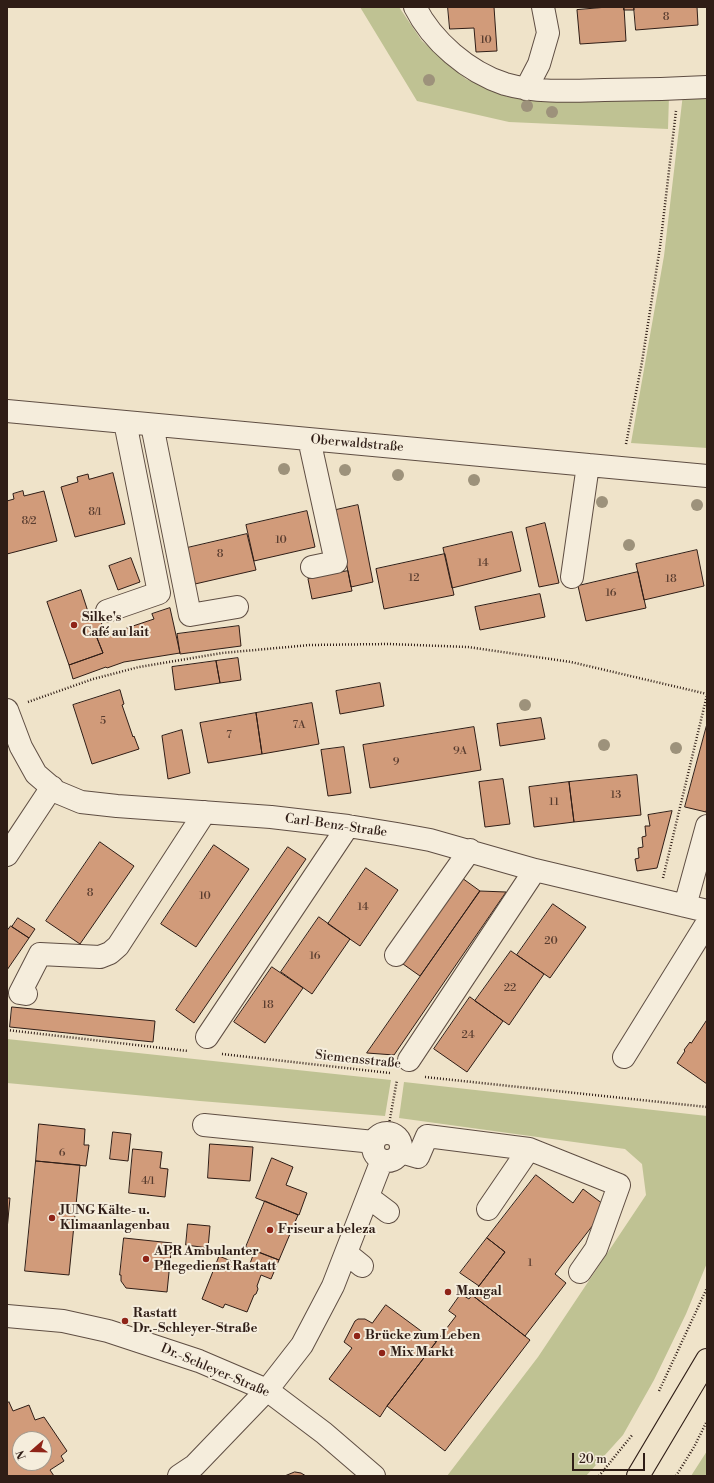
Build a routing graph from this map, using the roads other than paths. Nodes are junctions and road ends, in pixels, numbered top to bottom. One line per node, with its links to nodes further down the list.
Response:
1 (415, 7): 4 (street)
2 (543, 7): 4 (street)
3 (707, 87): 4 (street)
4 (526, 89)
5 (7, 411): 6 (street, Oberwaldstraße)
6 (126, 422): 7 (street, Oberwaldstraße); 14 (street)
7 (152, 425): 8 (street, Oberwaldstraße); 13 (street)
8 (309, 439): 9 (street, Oberwaldstraße); 11 (street)
9 (588, 465): 10 (street, Oberwaldstraße); 12 (street)
10 (707, 476)
11 (312, 568)
12 (572, 577)
13 (238, 607)
14 (107, 611)
15 (7, 710): 16 (street, Carl-Benz-Straße)
16 (52, 787): 17 (street, Carl-Benz-Straße); 21 (street)
17 (206, 812): 18 (street, Carl-Benz-Straße); 27 (street)
18 (348, 826): 20 (street, Carl-Benz-Straße); 28 (street)
19 (707, 826): 23 (street)
20 (470, 850): 22 (street, Carl-Benz-Straße); 26 (street)
21 (7, 855)
22 (535, 870): 23 (street, Carl-Benz-Straße); 30 (street)
23 (685, 906): 24 (street, Carl-Benz-Straße)
24 (707, 911)
25 (707, 923): 29 (street)
26 (396, 955)
27 (26, 994)
28 (207, 1048)
29 (624, 1057)
30 (410, 1070)
31 (204, 1125): 32 (street)
32 (386, 1146): 33 (street); 34 (street)
33 (528, 1149): 35 (street); 39 (street)
34 (368, 1197): 36 (street); 37 (street)
35 (488, 1209)
36 (388, 1212)
37 (346, 1253): 38 (street); 42 (street)
38 (362, 1266)
39 (580, 1272)
40 (7, 1316): 42 (street, Dr.-Schleyer-Straße)
41 (707, 1360): 45 (main road)
42 (267, 1390): 43 (street); 44 (street, Dr.-Schleyer-Straße)
43 (179, 1476)
44 (374, 1476)
45 (638, 1476)

